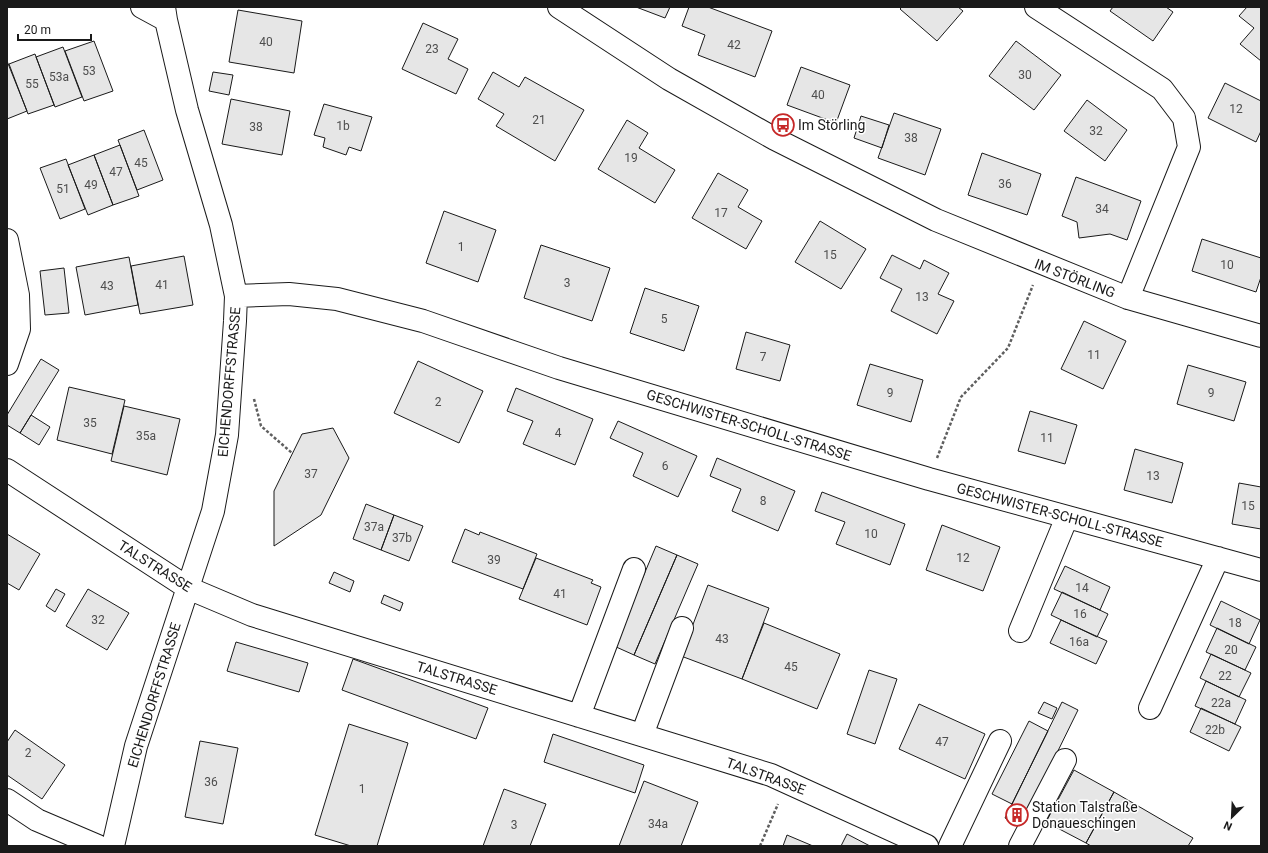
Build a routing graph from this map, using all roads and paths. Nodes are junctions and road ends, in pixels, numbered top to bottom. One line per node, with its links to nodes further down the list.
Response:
1 (142, 7): 4 (street)
2 (559, 7): 6 (street, IM STÖRLING)
3 (1036, 7): 8 (street, IM STÖRLING)
4 (165, 13): 7 (street, EICHENDORFFSTRASSE)
5 (7, 240): 10 (street)
6 (1041, 264): 8 (street, IM STÖRLING); 14 (path)
7 (236, 296): 14 (street, GESCHWISTER-SCHOLL-STRASSE); 19 (street, EICHENDORFFSTRASSE)
8 (1128, 298): 9 (street, IM STÖRLING)
9 (1261, 336)
10 (7, 364)
11 (254, 396): 12 (path)
12 (292, 453)
13 (7, 470): 19 (street, TALSTRASSE)
14 (929, 479): 15 (street, GESCHWISTER-SCHOLL-STRASSE)
15 (1067, 516): 16 (street, GESCHWISTER-SCHOLL-STRASSE); 21 (street)
16 (1218, 558): 18 (street, GESCHWISTER-SCHOLL-STRASSE); 22 (street)
17 (634, 569): 23 (street)
18 (1261, 570)
19 (188, 588): 23 (street, TALSTRASSE); 30 (street, EICHENDORFFSTRASSE)
20 (682, 628): 24 (street)
21 (1020, 630)
22 (1150, 708)
23 (579, 716): 24 (street, TALSTRASSE)
24 (642, 735): 32 (street, TALSTRASSE)
25 (1000, 740): 33 (street)
26 (1065, 760): 34 (street)
27 (7, 800): 29 (street)
28 (770, 822): 31 (path)
29 (98, 846)
30 (112, 846)
31 (760, 846)
32 (927, 846)
33 (950, 846)
34 (1020, 846)

